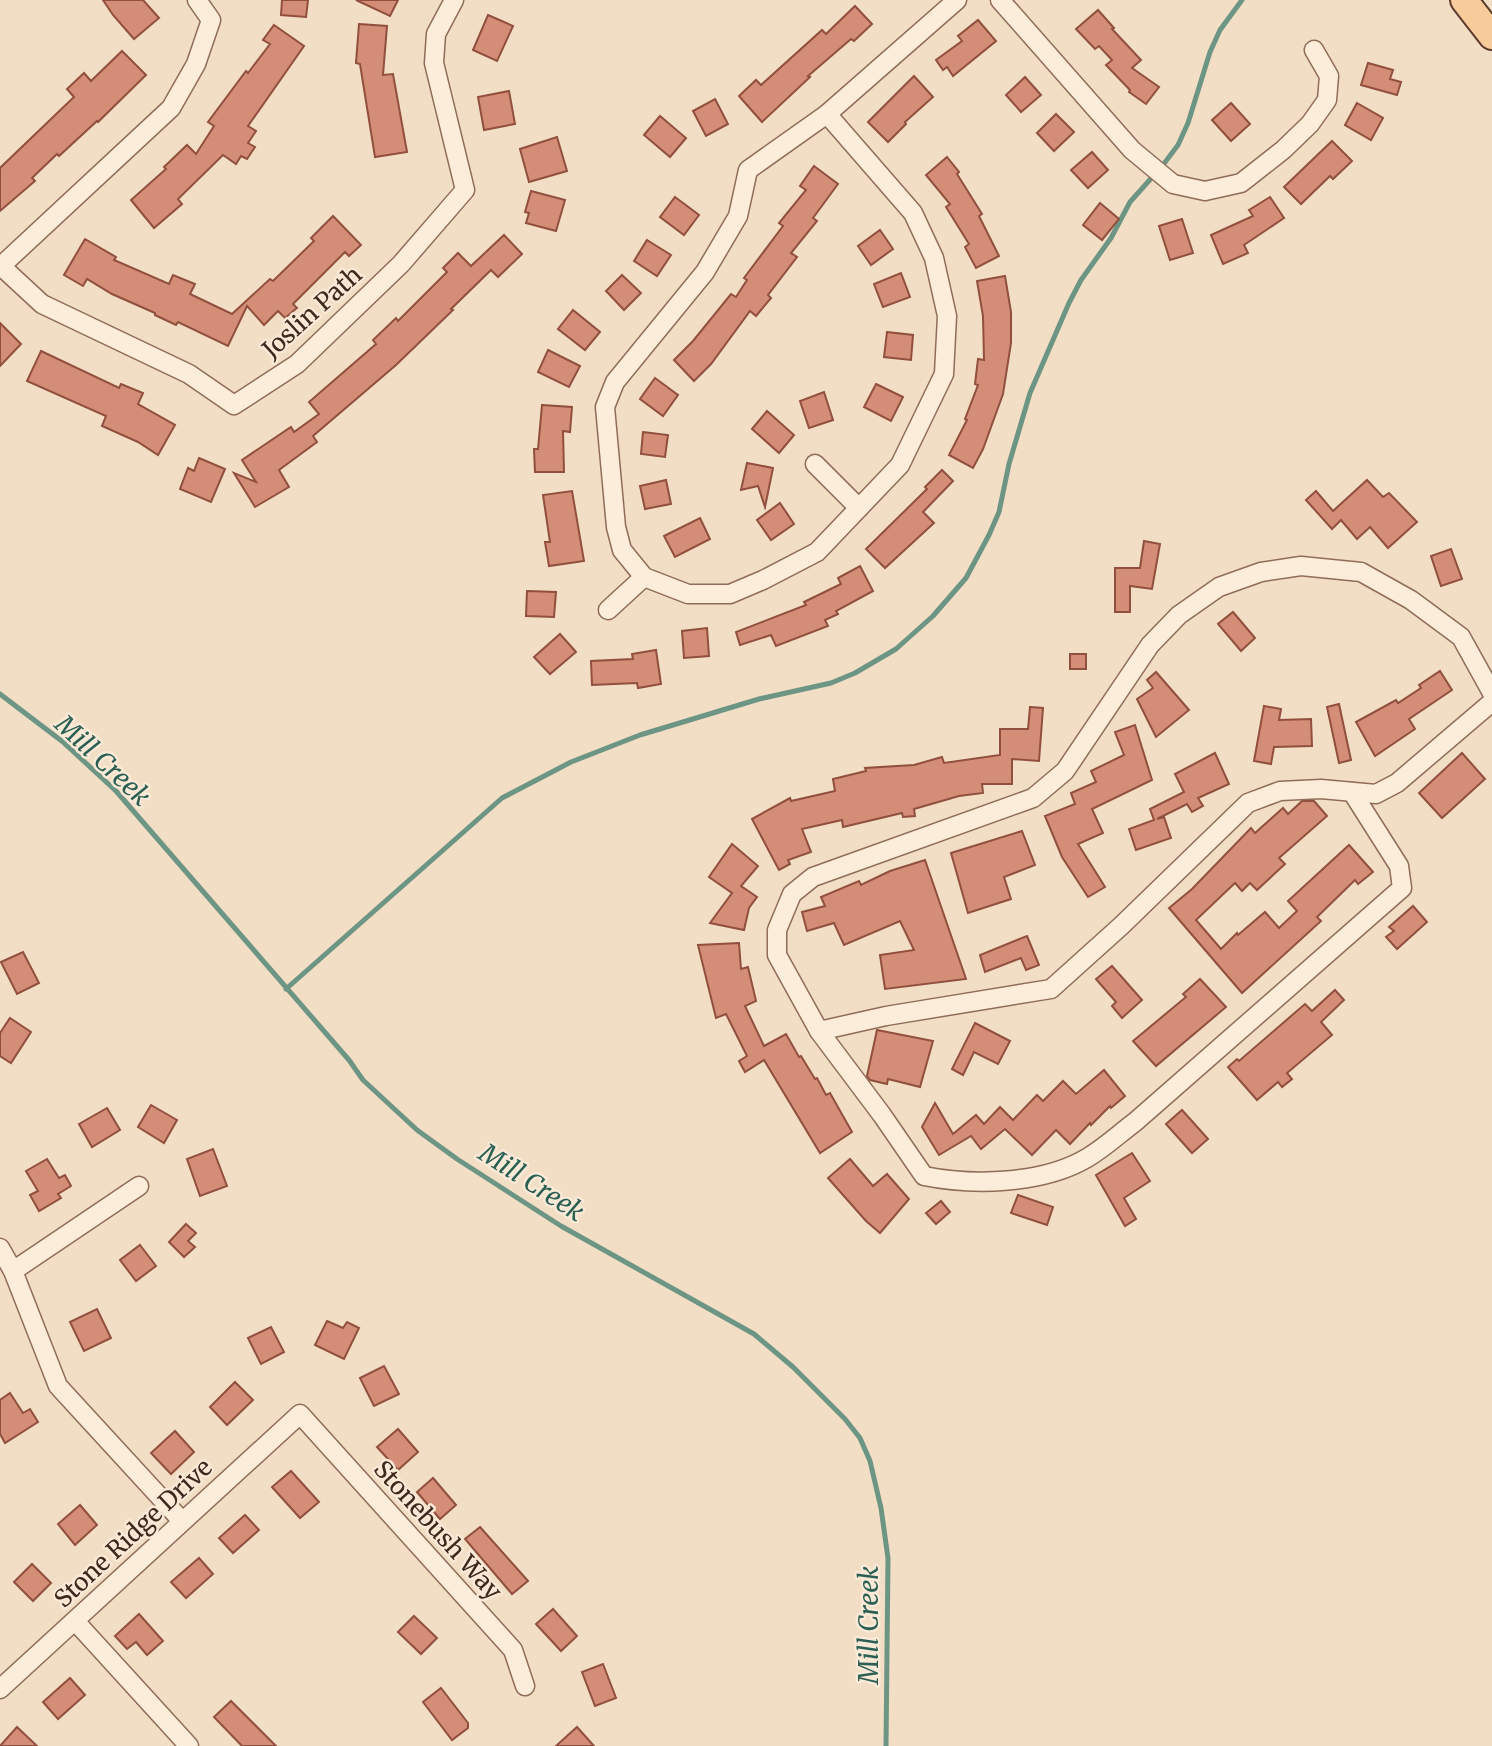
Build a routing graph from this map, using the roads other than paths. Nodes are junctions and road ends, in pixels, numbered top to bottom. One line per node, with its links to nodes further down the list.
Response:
1 (197, 0): 9 (street, Joslin Path)
2 (454, 0): 9 (street, Joslin Path)
3 (957, 0): 8 (street)
4 (1000, 0): 7 (street)
5 (1464, 0): 6 (main road)
6 (1492, 36)
7 (1314, 50)
8 (827, 114): 11 (street); 12 (street)
9 (1, 267)
10 (815, 464): 11 (street)
11 (859, 508): 12 (street)
12 (644, 577): 13 (street)
13 (608, 610)
14 (1492, 693): 17 (street)
15 (1492, 702): 16 (street)
16 (1352, 792): 17 (street); 17 (street)
17 (819, 1031)
18 (139, 1186): 20 (street)
19 (0, 1248): 20 (street)
20 (13, 1271): 22 (street)
21 (300, 1413): 22 (street, Stone Ridge Drive); 24 (street, Stonebush Way)
22 (182, 1521): 23 (street, Stone Ridge Drive)
23 (75, 1621): 25 (street, Stone Ridge Drive); 26 (street)
24 (525, 1686)
25 (0, 1689)
26 (189, 1746)

